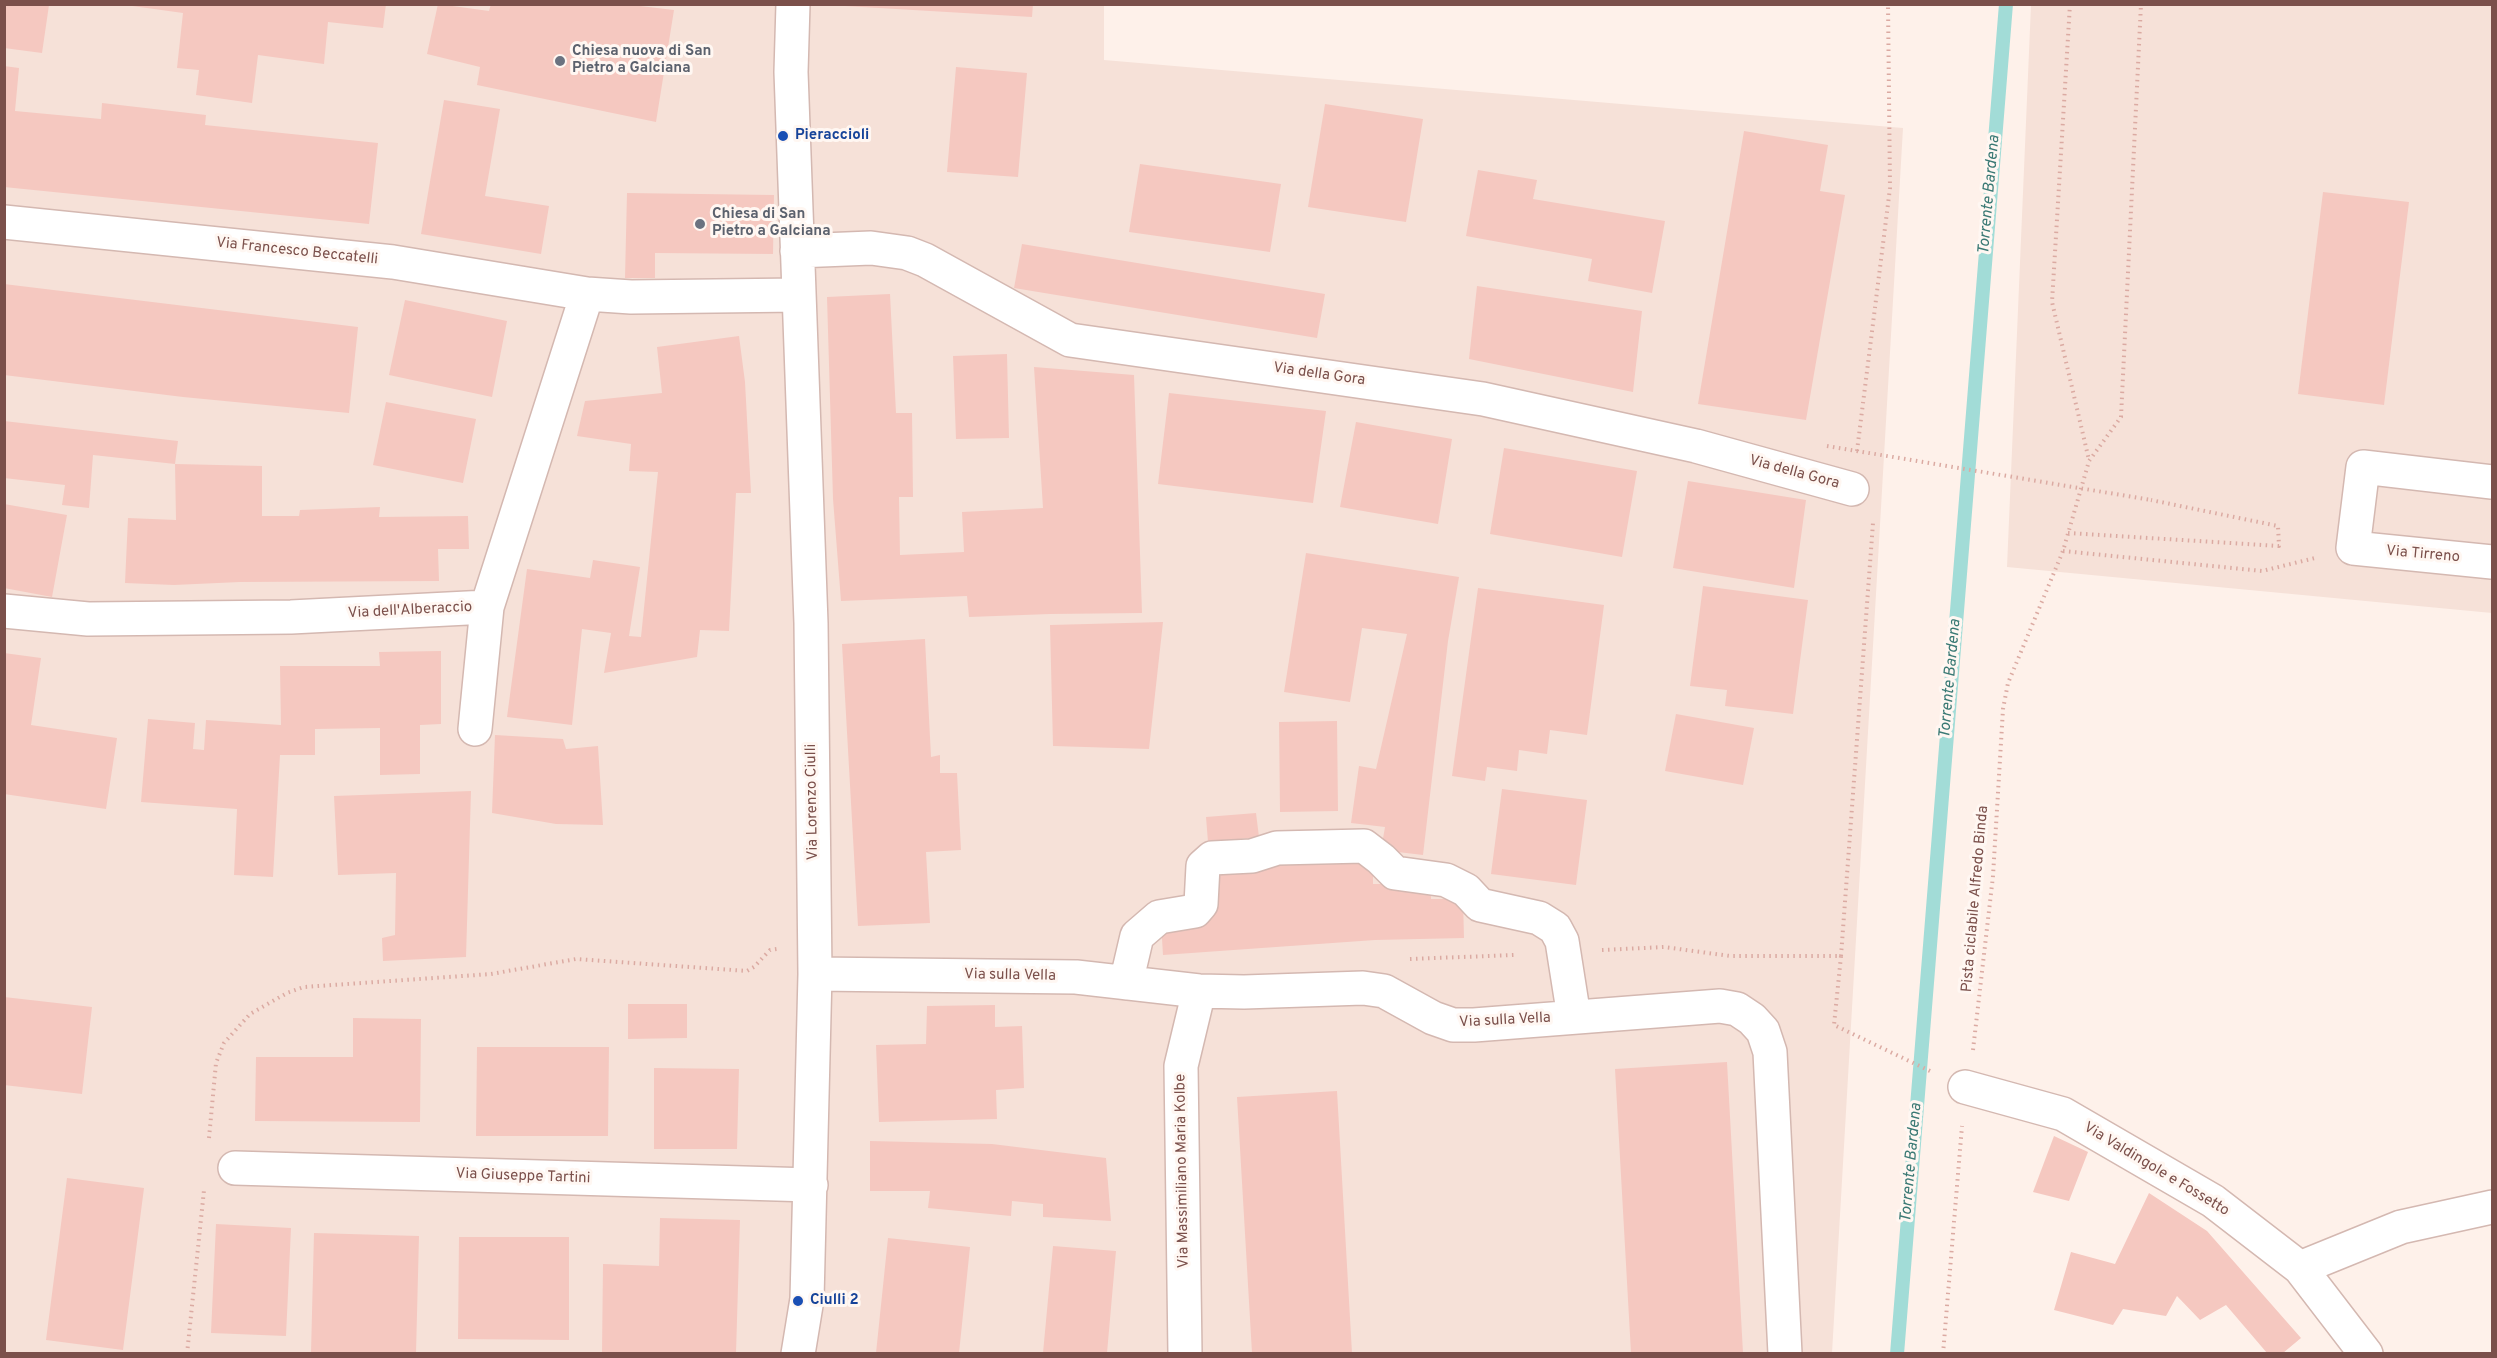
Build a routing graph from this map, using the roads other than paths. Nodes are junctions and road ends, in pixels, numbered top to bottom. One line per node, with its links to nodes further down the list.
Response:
1 (793, 4): 3 (street, Via Lorenzo Ciulli)
2 (4, 222): 4 (street, Via Francesco Beccatelli)
3 (797, 251): 5 (street, Via Lorenzo Ciulli); 7 (street, Via della Gora)
4 (587, 294): 5 (street, Via Francesco Beccatelli); 9 (street, Via dell'Alberaccio)
5 (799, 295): 12 (street, Via Lorenzo Ciulli)
6 (2493, 482): 8 (street, Via Tirreno)
7 (1852, 489)
8 (2493, 562)
9 (487, 607): 10 (street, Via dell'Alberaccio); 11 (street)
10 (4, 611)
11 (475, 729)
12 (815, 974): 13 (street, Via sulla Vella); 18 (street, Via Lorenzo Ciulli)
13 (1126, 983): 14 (street, Via sulla Vella); 15 (street)
14 (1199, 991): 15 (street, Via sulla Vella); 22 (street, Via Massimiliano Maria Kolbe)
15 (1574, 1017): 23 (street, Via sulla Vella)
16 (1952, 1081): 20 (street, Via Valdingole e Fossetto)
17 (235, 1167): 18 (street, Via Giuseppe Tartini)
18 (812, 1185): 21 (street, Via Lorenzo Ciulli)
19 (2493, 1207): 20 (street)
20 (2300, 1268): 24 (street, Via Valdingole e Fossetto)
21 (798, 1353)
22 (1185, 1353)
23 (1785, 1353)
24 (2366, 1353)

